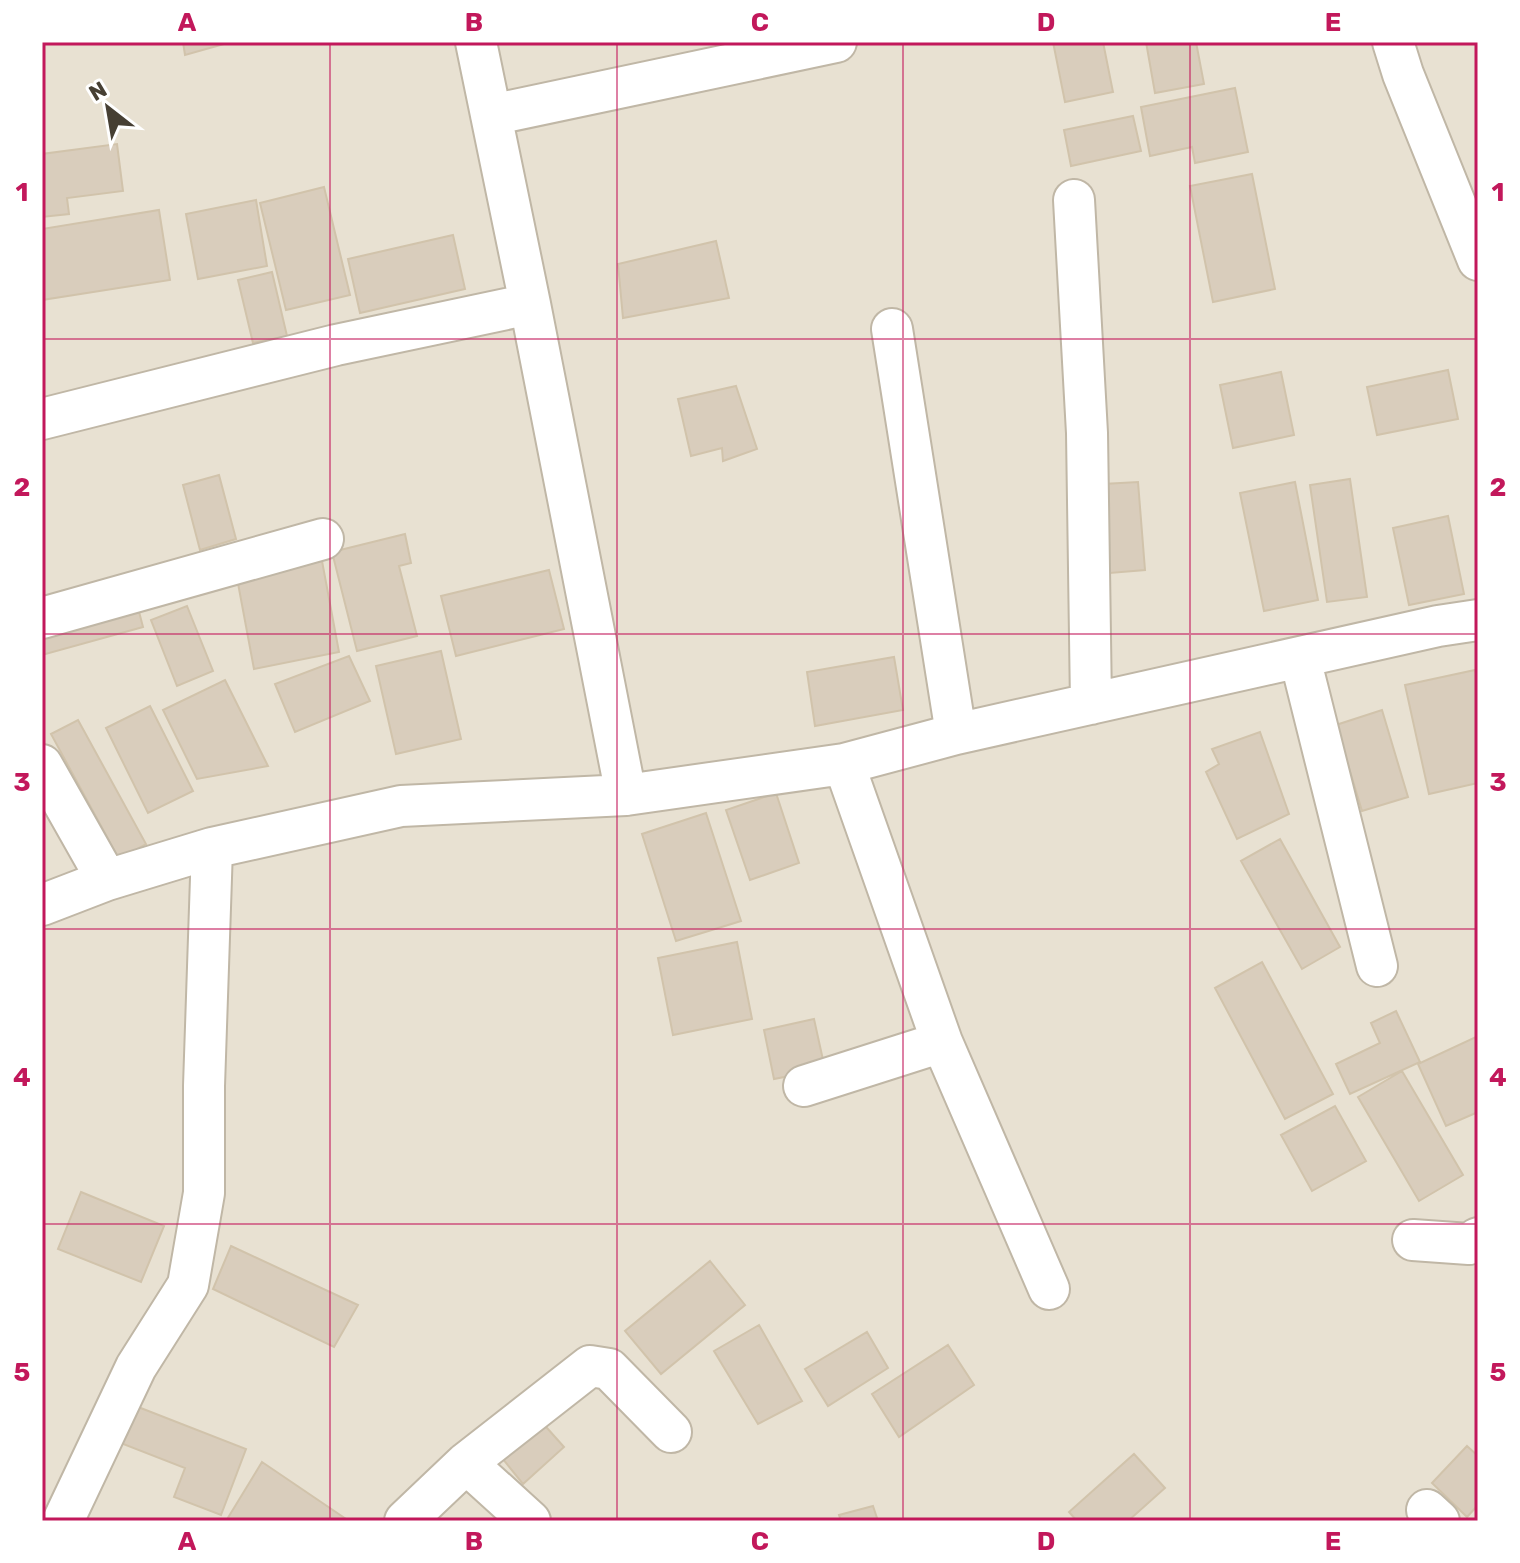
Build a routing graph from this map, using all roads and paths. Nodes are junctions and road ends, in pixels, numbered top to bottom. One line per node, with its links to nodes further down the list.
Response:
1 (476, 42): 4 (street)
2 (836, 42): 4 (street)
3 (1393, 42): 6 (street)
4 (491, 115): 7 (street)
5 (1074, 200): 14 (street)
6 (1478, 260)
7 (530, 304): 9 (street); 18 (street)
8 (892, 329): 15 (street)
9 (42, 419)
10 (323, 539): 11 (street)
11 (42, 618)
12 (1478, 620): 13 (street)
13 (1300, 658): 14 (street); 22 (street)
14 (1091, 704): 15 (street)
15 (956, 734): 16 (street)
16 (844, 764): 18 (street); 23 (street)
17 (42, 765): 20 (street)
18 (626, 795): 19 (street)
19 (212, 848): 20 (street); 30 (street)
20 (107, 880): 21 (street)
21 (42, 905)
22 (1377, 966)
23 (942, 1042): 24 (street); 27 (street)
24 (804, 1086)
25 (1478, 1238): 26 (street)
26 (1413, 1240)
27 (1049, 1289)
28 (671, 1432): 29 (street)
29 (466, 1463): 31 (street); 32 (street)
30 (63, 1521)
31 (405, 1521)
32 (530, 1521)

